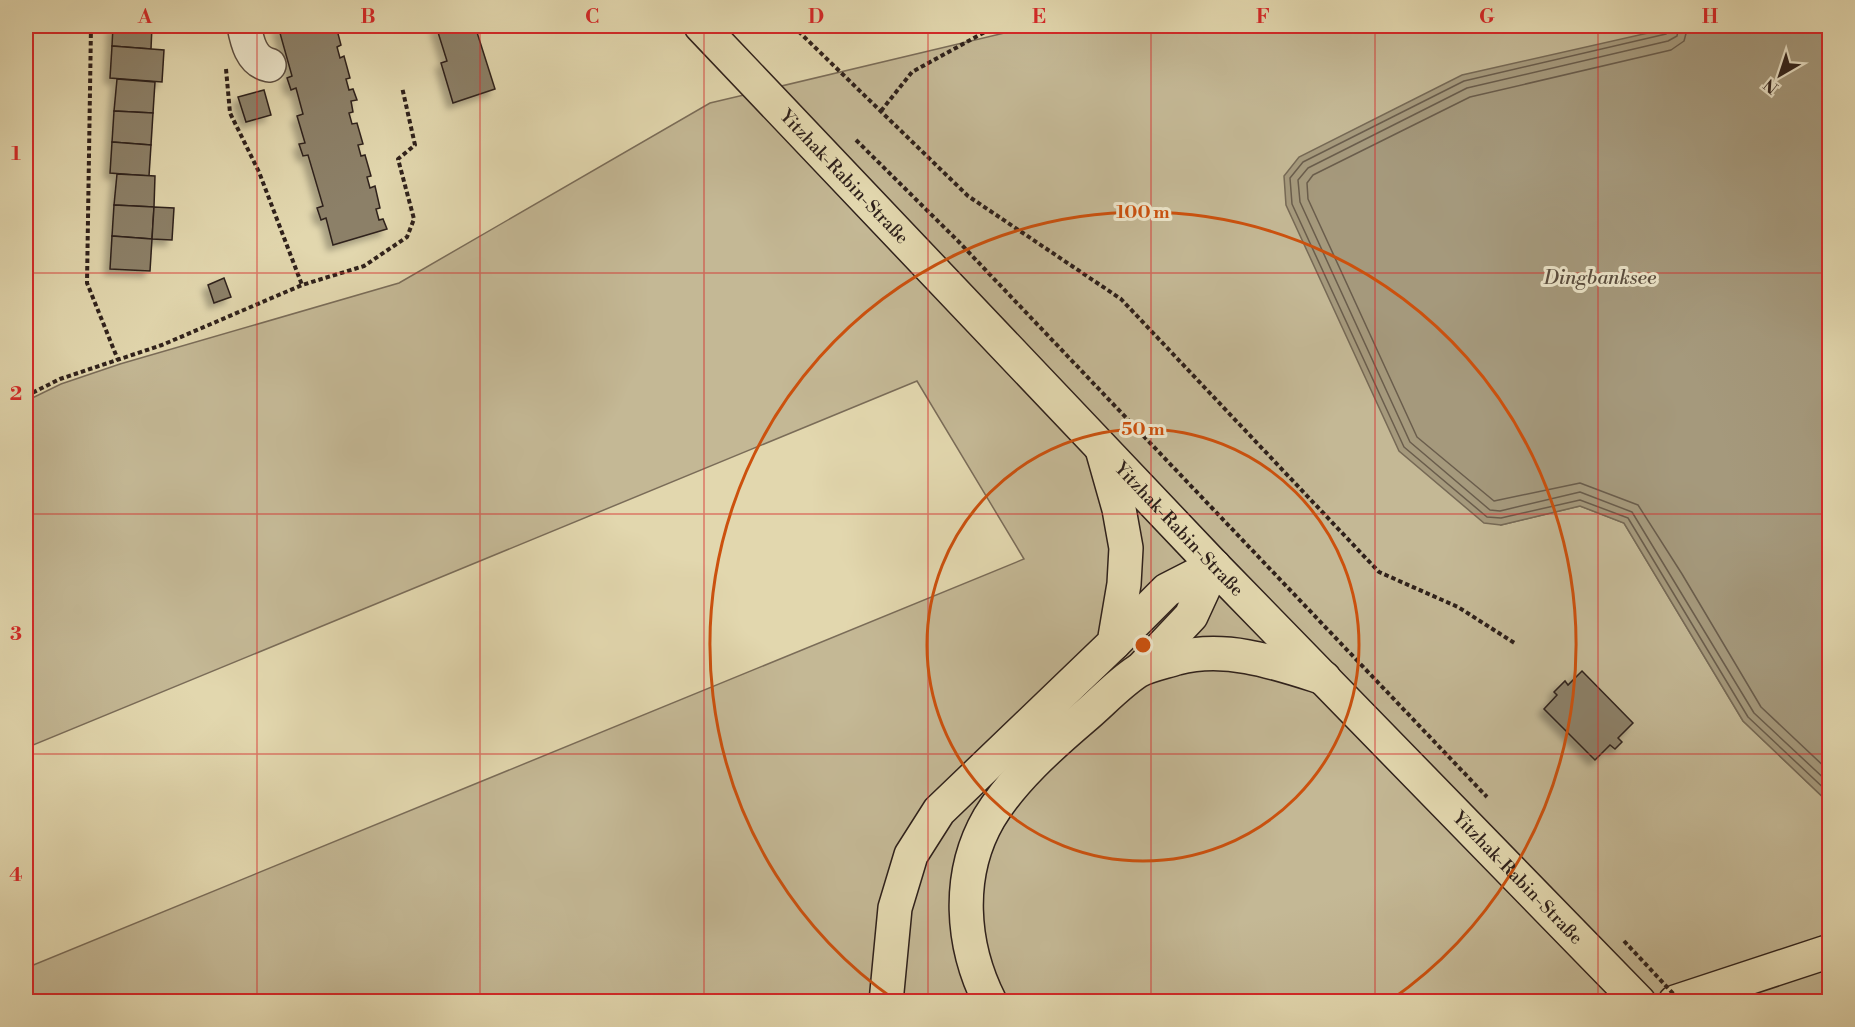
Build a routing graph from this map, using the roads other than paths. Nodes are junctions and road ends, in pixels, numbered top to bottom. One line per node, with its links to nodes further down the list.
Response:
1 (244, 26): 3 (lane)
2 (701, 26): 4 (main road, Yitzhak-Rabin-Straße)
3 (269, 65)
4 (1102, 450): 5 (main road, Yitzhak-Rabin-Straße); 6 (main road)
5 (1214, 566): 6 (main road); 7 (main road); 8 (main road, Yitzhak-Rabin-Straße)
6 (1114, 644): 10 (main road)
7 (1139, 670): 8 (main road); 11 (main road)
8 (1324, 678): 12 (main road, Yitzhak-Rabin-Straße)
9 (1830, 951): 13 (main road)
10 (886, 1002)
11 (990, 1002)
12 (1639, 1002)
13 (1676, 1002)

